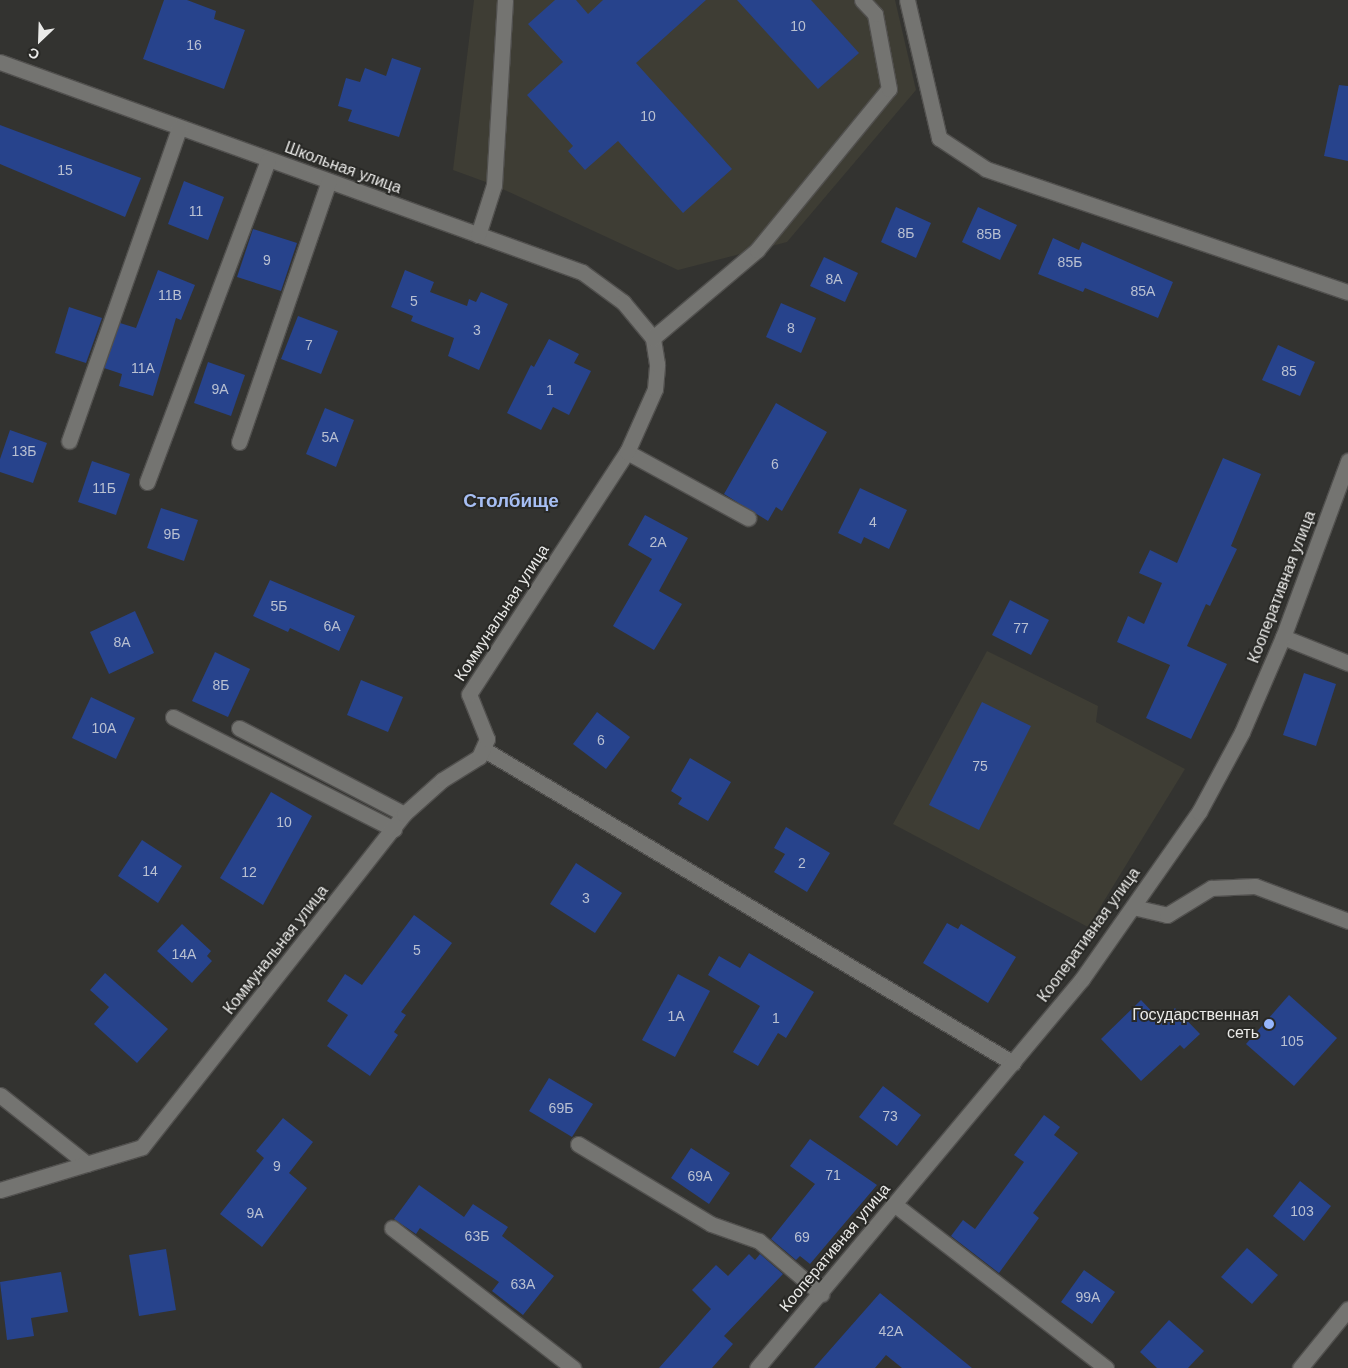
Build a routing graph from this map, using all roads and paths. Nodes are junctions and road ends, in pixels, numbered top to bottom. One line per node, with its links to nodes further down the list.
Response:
1 (505, 0): 8 (street)
2 (862, 0): 10 (street)
3 (908, 0): 9 (street)
4 (0, 62): 5 (street, Школьная улица)
5 (180, 128): 6 (street, Школьная улица); 11 (street)
6 (268, 160): 7 (street, Школьная улица); 15 (street)
7 (329, 182): 8 (street, Школьная улица); 12 (street)
8 (478, 235): 10 (street, Школьная улица)
9 (1348, 292)
10 (653, 338): 13 (street, Коммунальная улица)
11 (69, 440)
12 (239, 442)
13 (627, 452): 16 (street); 21 (street, Коммунальная улица)
14 (1348, 460): 17 (street, Кооперативная улица)
15 (147, 482)
16 (748, 518)
17 (1283, 637): 18 (street); 24 (street, Кооперативная улица)
18 (1348, 663)
19 (173, 717): 23 (street)
20 (239, 728): 22 (street)
21 (483, 750): 22 (street, Коммунальная улица); 26 (street)
22 (404, 814): 23 (street, Коммунальная улица)
23 (394, 829): 29 (street, Коммунальная улица)
24 (1133, 908): 25 (street); 26 (street, Кооперативная улица)
25 (1348, 921)
26 (1013, 1063): 31 (street, Кооперативная улица)
27 (0, 1095): 29 (street)
28 (578, 1144): 33 (street)
29 (87, 1164): 30 (street, Коммунальная улица)
30 (0, 1190)
31 (894, 1204): 33 (street, Кооперативная улица); 37 (street)
32 (392, 1228): 35 (street)
33 (821, 1294): 36 (street, Кооперативная улица)
34 (1348, 1309): 38 (street)
35 (573, 1368)
36 (757, 1368)
37 (1106, 1368)
38 (1300, 1368)

